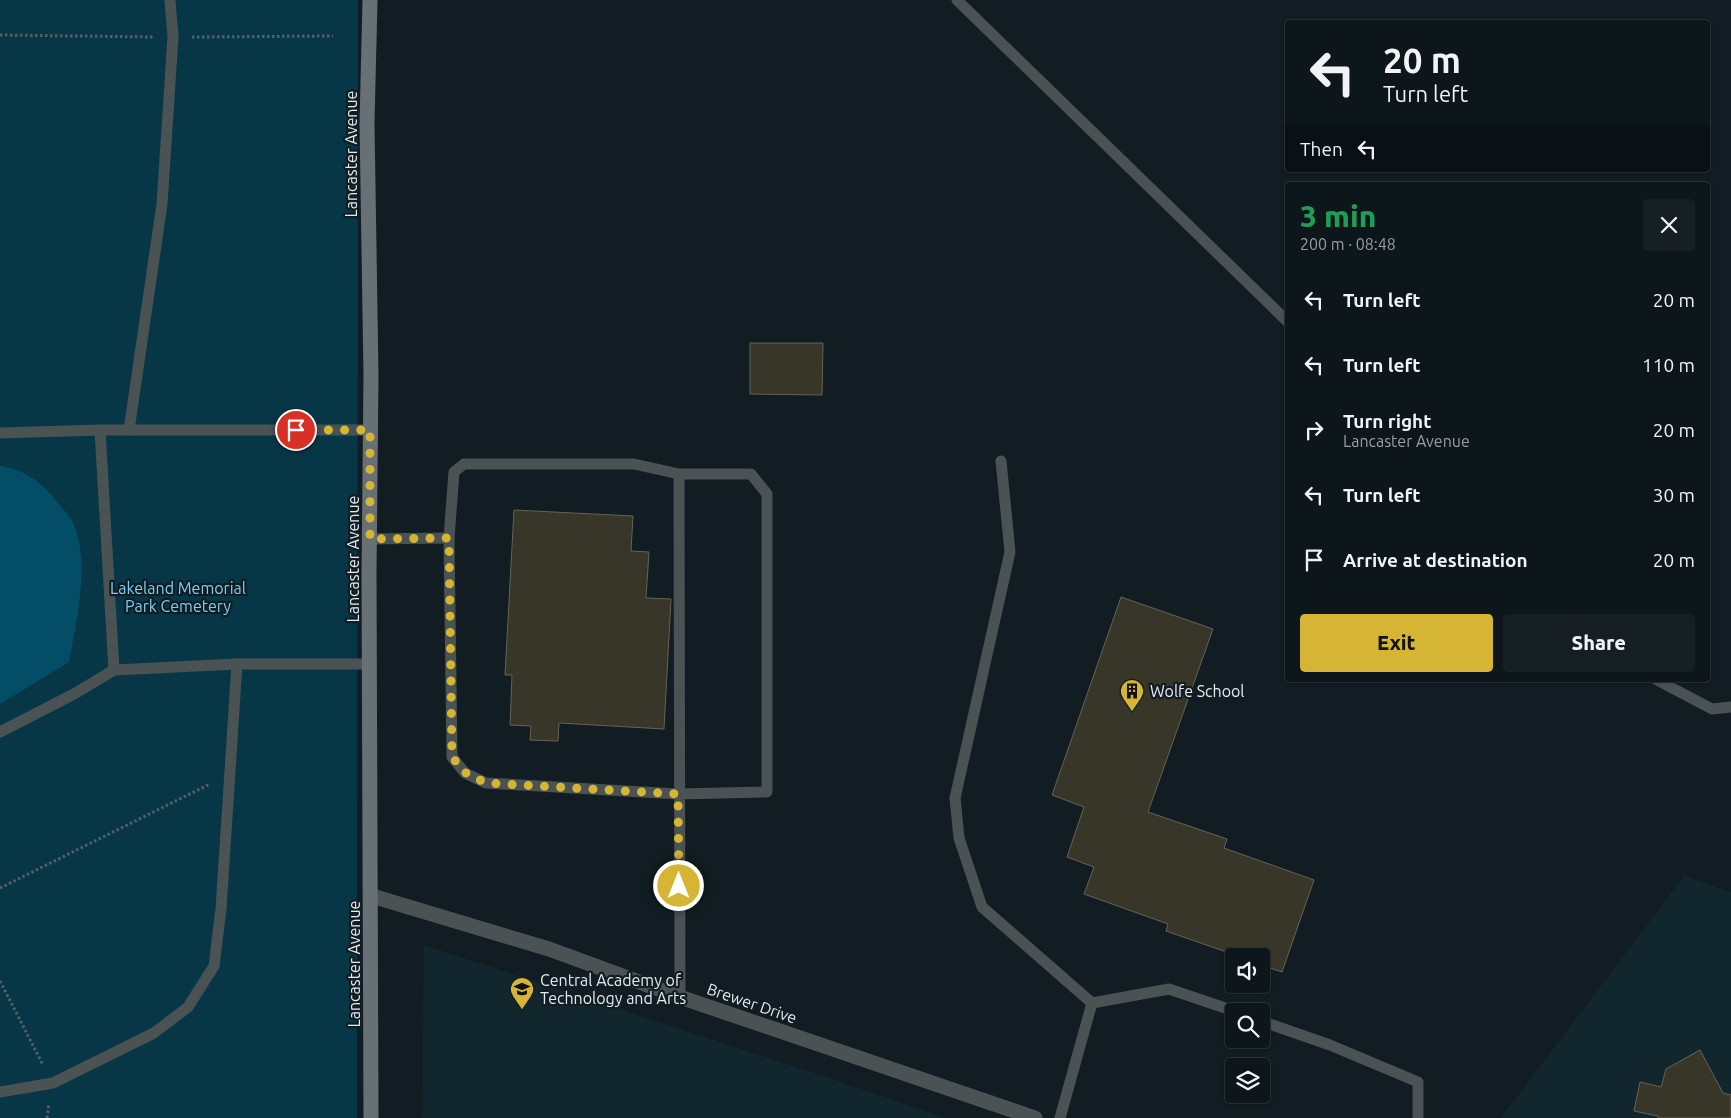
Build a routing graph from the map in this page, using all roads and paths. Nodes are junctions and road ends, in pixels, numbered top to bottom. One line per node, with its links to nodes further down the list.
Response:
1 (170, 0): 6 (lane)
2 (370, 0): 7 (main road, Lancaster Avenue)
3 (957, 0): 4 (lane)
4 (1285, 319)
5 (100, 430): 6 (lane); 8 (lane); 15 (lane)
6 (129, 430): 7 (lane)
7 (370, 430): 12 (main road, Lancaster Avenue)
8 (0, 433)
9 (1001, 461): 25 (lane)
10 (679, 474): 11 (lane); 20 (lane); 20 (lane)
11 (449, 538): 12 (lane); 20 (lane)
12 (370, 539): 14 (main road, Lancaster Avenue)
13 (237, 664): 14 (lane); 15 (lane); 19 (lane)
14 (371, 664): 22 (main road, Lancaster Avenue)
15 (114, 670): 18 (lane)
16 (1661, 682): 17 (lane)
17 (1731, 708)
18 (0, 732)
19 (230, 774): 21 (path); 28 (lane)
20 (678, 794): 24 (lane)
21 (0, 888)
22 (372, 896): 24 (street, Brewer Drive); 31 (main road, Lancaster Avenue)
23 (0, 981): 28 (path)
24 (680, 997): 32 (street, Brewer Drive)
25 (1092, 1003): 26 (lane); 33 (lane)
26 (1225, 1009)
27 (1270, 1024): 34 (lane)
28 (53, 1083): 29 (lane); 30 (path)
29 (0, 1092)
30 (47, 1118)
31 (371, 1118)
32 (1034, 1118)
33 (1060, 1118)
34 (1418, 1118)

